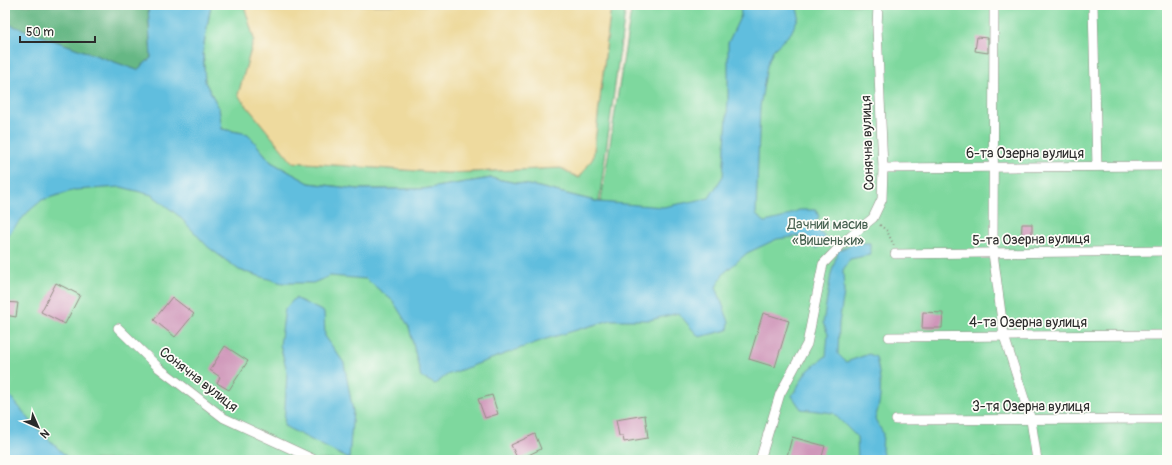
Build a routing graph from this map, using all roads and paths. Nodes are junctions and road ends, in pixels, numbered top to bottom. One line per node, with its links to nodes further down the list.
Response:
1 (878, 5): 7 (street, Сонячна вулиця)
2 (994, 5): 6 (street)
3 (1093, 5): 4 (street)
4 (1097, 166): 5 (street, 6-та Озерна вулиця); 6 (street, 6-та Озерна вулиця)
5 (1167, 166)
6 (994, 167): 7 (street, 6-та Озерна вулиця); 10 (street)
7 (883, 168): 8 (street, Сонячна вулиця)
8 (873, 218): 11 (path); 20 (street, Сонячна вулиця)
9 (1167, 251): 10 (street, 5-та Озерна вулиця)
10 (993, 253): 11 (street, 5-та Озерна вулиця); 14 (street)
11 (895, 254)
12 (118, 328): 19 (street, Сонячна вулиця)
13 (1167, 335): 14 (street, 4-та Озерна вулиця)
14 (1004, 336): 15 (street, 4-та Озерна вулиця); 18 (street)
15 (889, 337)
16 (1167, 419): 18 (street, 3-тя Озерна вулиця)
17 (896, 420): 18 (street, 3-тя Озерна вулиця)
18 (1031, 420): 21 (street)
19 (315, 460)
20 (760, 460)
21 (1037, 460)

